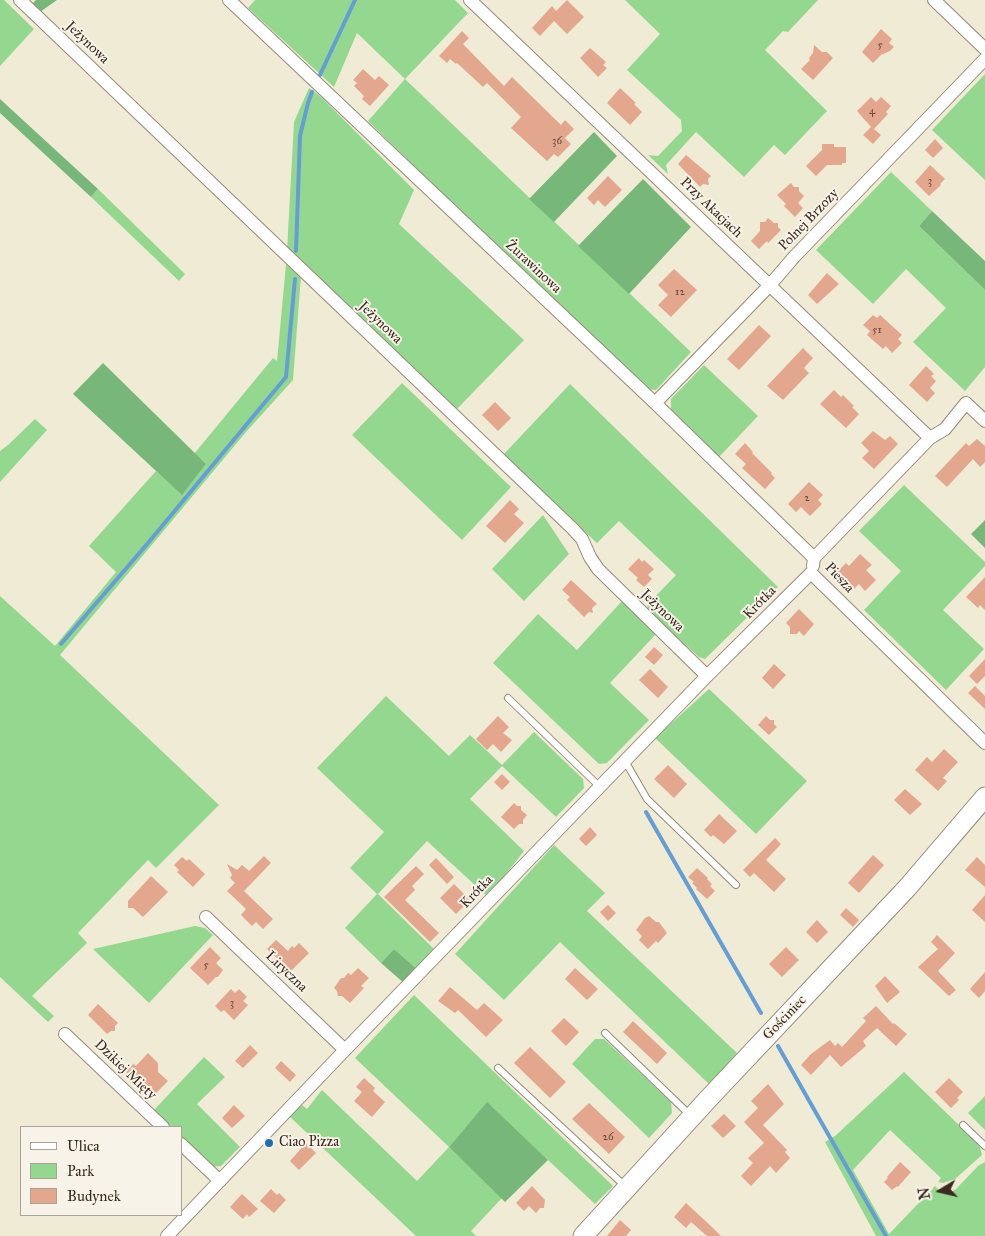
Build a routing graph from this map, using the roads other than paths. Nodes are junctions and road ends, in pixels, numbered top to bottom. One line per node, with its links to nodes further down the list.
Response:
1 (20, 0): 13 (street, Jeżynowa)
2 (229, 0): 8 (street, Żurawinowa)
3 (470, 0): 7 (street, Przy Akacjach)
4 (934, 0): 5 (street)
5 (985, 49)
6 (985, 59): 7 (street, Polnej Brzozy)
7 (770, 285): 8 (street, Polnej Brzozy); 10 (street, Przy Akacjach)
8 (655, 403): 11 (street, Żurawinowa)
9 (985, 421): 10 (street, Piesza)
10 (930, 438): 11 (street, Piesza)
11 (814, 558): 12 (street, Piesza)
12 (811, 573): 13 (street, Krótka); 15 (street, Piesza)
13 (707, 676): 16 (street, Krótka)
14 (508, 698): 17 (lane)
15 (985, 743)
16 (625, 761): 17 (street, Krótka); 19 (lane)
17 (600, 787): 23 (street, Krótka)
18 (985, 797): 25 (street, Gościniec)
19 (736, 885)
20 (206, 917): 23 (street, Liryczna)
21 (605, 1033): 25 (lane)
22 (65, 1034): 27 (street, Dzikiej Mięty)
23 (345, 1050): 30 (street, Krótka)
24 (498, 1068): 31 (lane)
25 (692, 1117): 31 (street, Gościniec)
26 (963, 1125): 29 (lane)
27 (162, 1126)
28 (182, 1145): 30 (street)
29 (985, 1146)
30 (220, 1181): 32 (street, Krótka)
31 (626, 1188): 33 (street, Gościniec)
32 (167, 1236)
33 (583, 1236)

